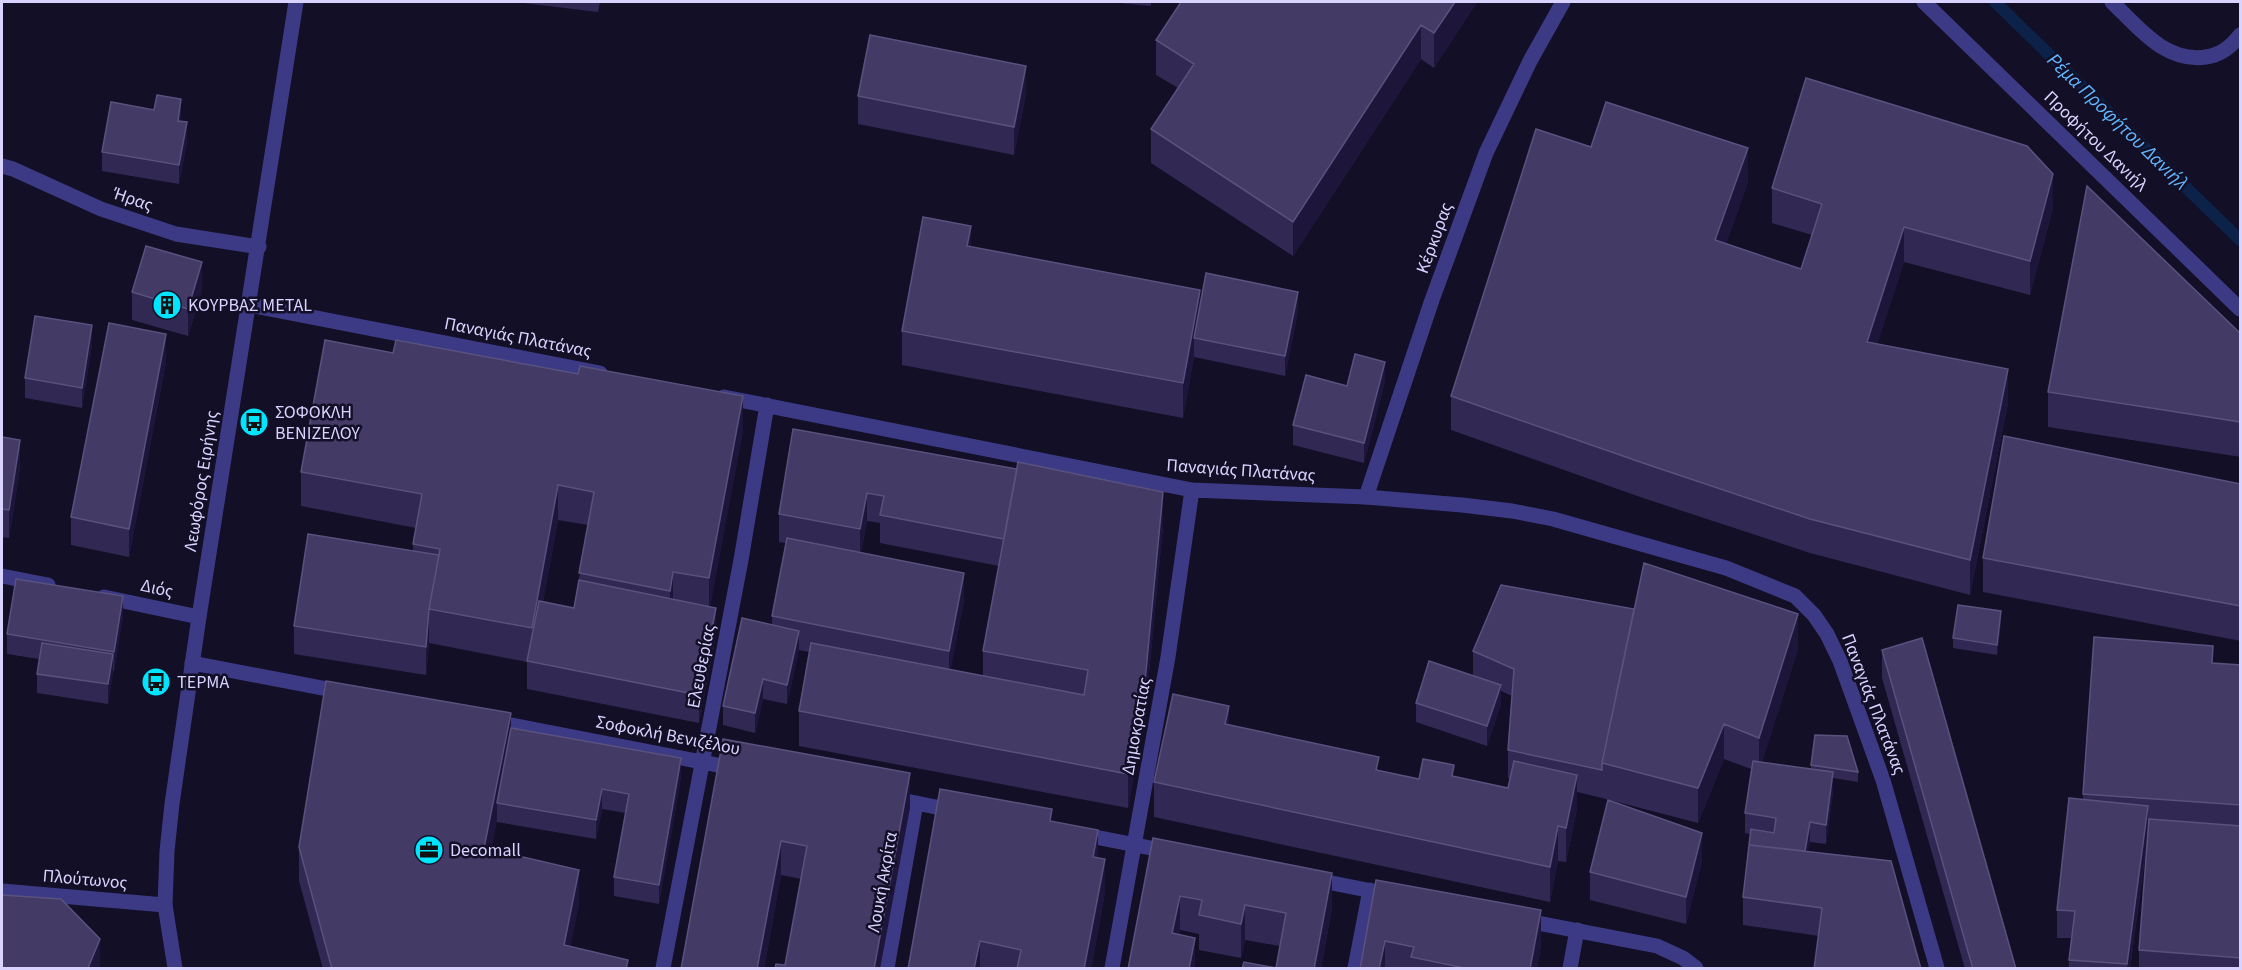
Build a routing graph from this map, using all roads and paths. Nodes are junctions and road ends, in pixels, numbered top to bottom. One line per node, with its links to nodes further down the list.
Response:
1 (296, 2): 7 (street, Λεωφόρος Ειρήνης)
2 (1563, 2): 14 (street, Κέρκυρας)
3 (1924, 2): 9 (street, Προφήτου Δανιήλ)
4 (2112, 2): 5 (street)
5 (2241, 35)
6 (2, 166): 7 (street, Ήρας)
7 (259, 247): 8 (street, Λεωφόρος Ειρήνης)
8 (249, 305): 10 (street, Παναγιάς Πλατάνας); 18 (street, Λεωφόρος Ειρήνης)
9 (2241, 309)
10 (614, 376)
11 (709, 394): 12 (street, Παναγιάς Πλατάνας)
12 (767, 405): 13 (street, Παναγιάς Πλατάνας); 22 (street, Ελευθερίας)
13 (1192, 490): 14 (street, Παναγιάς Πλατάνας); 28 (street, Δημοκρατίας)
14 (1366, 497): 44 (street, Παναγιάς Πλατάνας)
15 (2, 576): 16 (street)
16 (60, 588)
17 (95, 595): 18 (street, Διός)
18 (199, 617): 19 (street, Λεωφόρος Ειρήνης)
19 (192, 663): 20 (street); 34 (street, Λεωφόρος Ειρήνης)
20 (355, 695)
21 (471, 717): 22 (street, Σοφοκλή Βενιζέλου)
22 (703, 762): 23 (street, Σοφοκλή Βενιζέλου); 38 (street, Ελευθερίας)
23 (748, 771)
24 (871, 794): 25 (street)
25 (916, 803): 26 (street); 39 (street, Λουκή Ακρίτα)
26 (974, 814)
27 (1066, 832): 28 (street)
28 (1135, 845): 29 (street); 40 (street, Δημοκρατίας)
29 (1182, 854)
30 (1300, 877): 31 (street)
31 (1370, 890): 33 (street); 41 (street)
32 (2, 891): 34 (street, Πλούτωνος)
33 (1405, 897)
34 (165, 905): 37 (street, Λεωφόρος Ειρήνης)
35 (1508, 917): 36 (street)
36 (1577, 930): 42 (street); 43 (street)
37 (175, 969)
38 (663, 969)
39 (887, 969)
40 (1112, 969)
41 (1355, 969)
42 (1570, 969)
43 (1696, 969)
44 (1937, 969)

